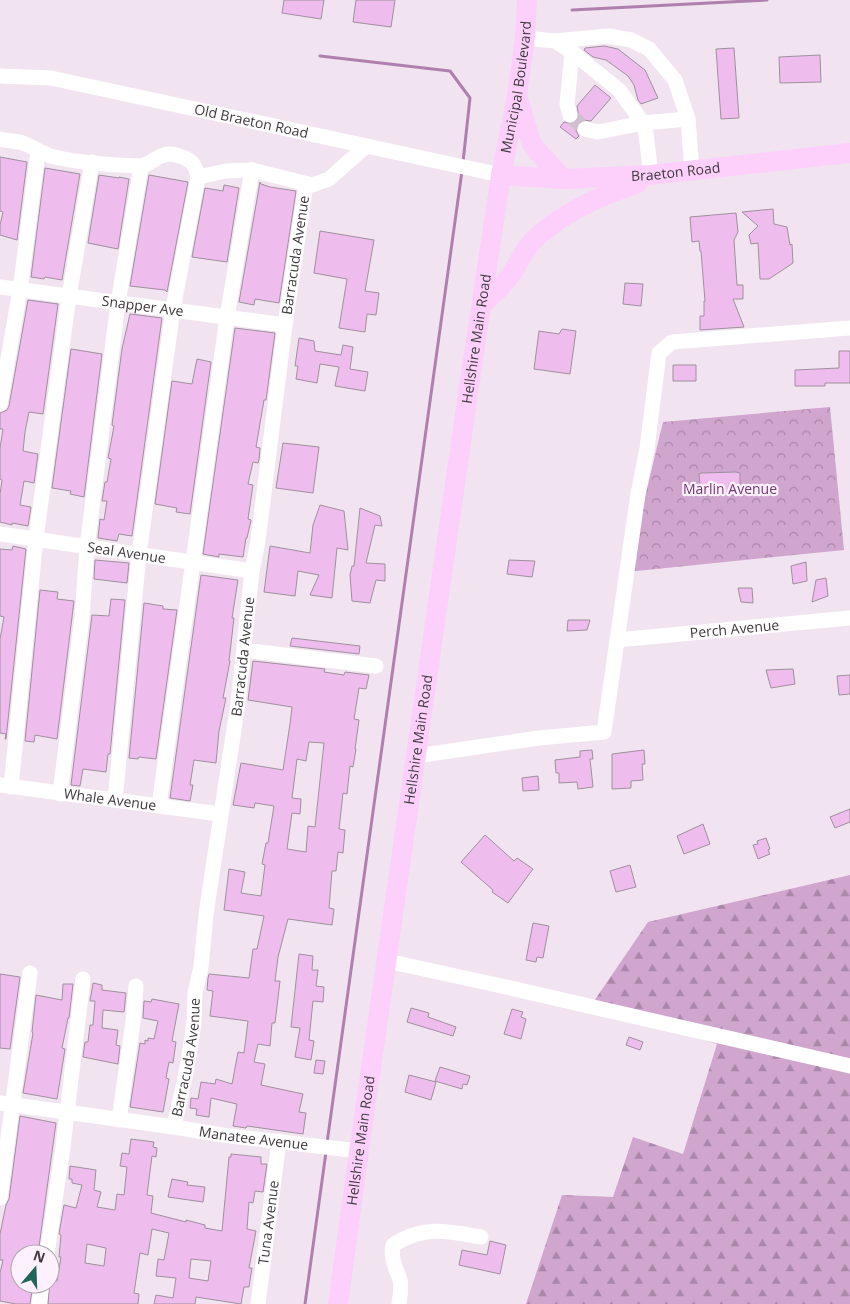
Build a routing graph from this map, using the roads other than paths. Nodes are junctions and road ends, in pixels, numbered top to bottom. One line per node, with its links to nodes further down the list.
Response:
1 (527, 0): 2 (main road, Municipal Boulevard)
2 (525, 38): 3 (street); 6 (main road, Municipal Boulevard)
3 (554, 41): 4 (street); 8 (street)
4 (572, 52): 7 (street); 9 (street)
5 (0, 76): 12 (street, Old Braeton Road)
6 (517, 96): 19 (main road, Municipal Boulevard); 22 (main road)
7 (570, 115)
8 (688, 119): 9 (street); 18 (street)
9 (643, 124): 10 (street); 20 (street)
10 (585, 129)
11 (0, 139): 13 (street)
12 (366, 146): 19 (street, Old Braeton Road); 23 (street)
13 (38, 152): 15 (street); 25 (street)
14 (850, 153): 18 (main road, Braeton Road)
15 (92, 162): 16 (street); 26 (street)
16 (141, 166): 21 (street); 27 (street)
17 (252, 170): 21 (street); 23 (street); 30 (street)
18 (692, 171): 20 (main road, Braeton Road)
19 (493, 173): 22 (main road, Braeton Road); 28 (main road, Hellshire Main Road)
20 (660, 175): 22 (main road, Braeton Road); 28 (main road)
21 (198, 177): 29 (street)
22 (564, 179)
23 (306, 184): 31 (street, Barracuda Avenue)
24 (0, 287): 25 (street, Snapper Ave)
25 (20, 290): 26 (street, Snapper Ave); 33 (street)
26 (69, 296): 27 (street, Snapper Ave); 35 (street)
27 (118, 303): 29 (street, Snapper Ave); 36 (street)
28 (482, 305): 44 (main road, Hellshire Main Road)
29 (173, 309): 30 (street, Snapper Ave); 37 (street)
30 (227, 317): 31 (street, Snapper Ave); 38 (street)
31 (285, 325): 39 (street, Barracuda Avenue)
32 (850, 328): 41 (street)
33 (0, 404)
34 (0, 534): 35 (street, Seal Avenue)
35 (36, 538): 36 (street, Seal Avenue); 45 (street)
36 (88, 547): 37 (street, Seal Avenue); 46 (street)
37 (139, 554): 38 (street, Seal Avenue); 47 (street)
38 (194, 562): 39 (street, Seal Avenue); 48 (street)
39 (252, 571): 42 (street, Barracuda Avenue)
40 (850, 618): 41 (street, Perch Avenue)
41 (617, 640): 44 (street)
42 (244, 650): 43 (street); 49 (street, Barracuda Avenue)
43 (376, 666)
44 (416, 756): 50 (main road, Hellshire Main Road)
45 (5, 786): 46 (street, Whale Avenue)
46 (60, 794): 47 (street, Whale Avenue)
47 (116, 800): 48 (street, Whale Avenue)
48 (158, 806): 49 (street, Whale Avenue)
49 (220, 814): 58 (street, Barracuda Avenue)
50 (387, 962): 54 (street); 60 (main road, Hellshire Main Road)
51 (30, 973): 55 (street)
52 (83, 979): 56 (street)
53 (136, 986): 57 (street)
54 (850, 1066)
55 (6, 1104): 56 (street, Manatee Avenue); 61 (street)
56 (66, 1112): 57 (street, Manatee Avenue); 63 (street)
57 (119, 1120): 58 (street, Manatee Avenue)
58 (174, 1127): 59 (street, Manatee Avenue)
59 (279, 1141): 60 (street, Manatee Avenue); 64 (street, Tuna Avenue)
60 (352, 1150): 65 (main road, Hellshire Main Road)
61 (0, 1198)
62 (481, 1237): 66 (street)
63 (49, 1244)
64 (258, 1304)
65 (338, 1304)
66 (399, 1304)

